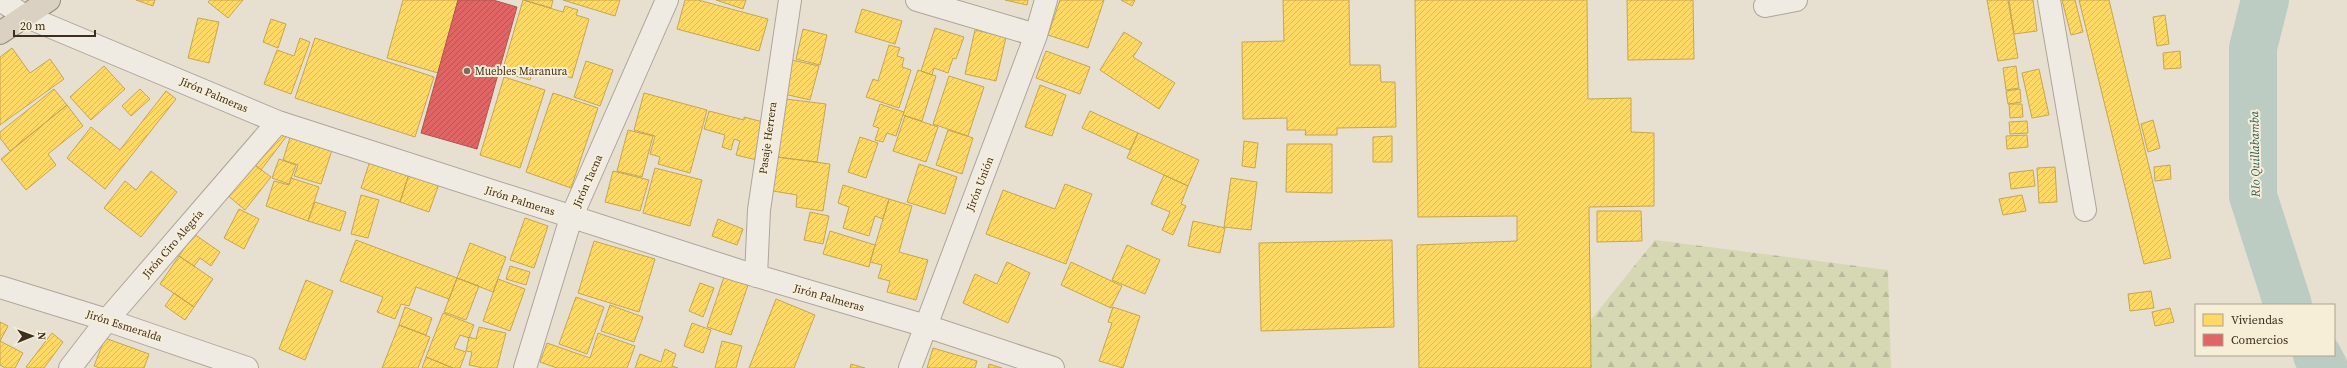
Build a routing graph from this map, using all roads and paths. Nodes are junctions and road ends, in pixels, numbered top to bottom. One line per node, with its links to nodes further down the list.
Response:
1 (0, 0): 10 (street, Jirón Palmeras)
2 (49, 0): 10 (highway)
3 (667, 0): 15 (street, Jirón Tacna)
4 (790, 0): 16 (street, Pasaje Herrera)
5 (917, 0): 12 (street)
6 (1046, 0): 12 (street, Jirón Unión)
7 (1796, 0): 9 (street)
8 (2049, 0): 14 (street)
9 (1764, 6)
10 (25, 16): 11 (highway); 13 (street, Jirón Palmeras)
11 (0, 33)
12 (1036, 35): 19 (street, Jirón Unión)
13 (278, 122): 15 (street, Jirón Palmeras); 18 (street, Jirón Ciro Alegría)
14 (2085, 210)
15 (572, 218): 16 (street, Jirón Palmeras); 22 (street, Jirón Tacna)
16 (756, 276): 19 (street, Jirón Palmeras)
17 (0, 287): 18 (street, Jirón Esmeralda)
18 (108, 320): 20 (street, Jirón Ciro Alegría); 21 (street, Jirón Esmeralda)
19 (926, 326): 23 (street, Jirón Unión); 24 (street, Jirón Palmeras)
20 (70, 368)
21 (247, 368)
22 (525, 368)
23 (910, 368)
24 (1053, 368)

